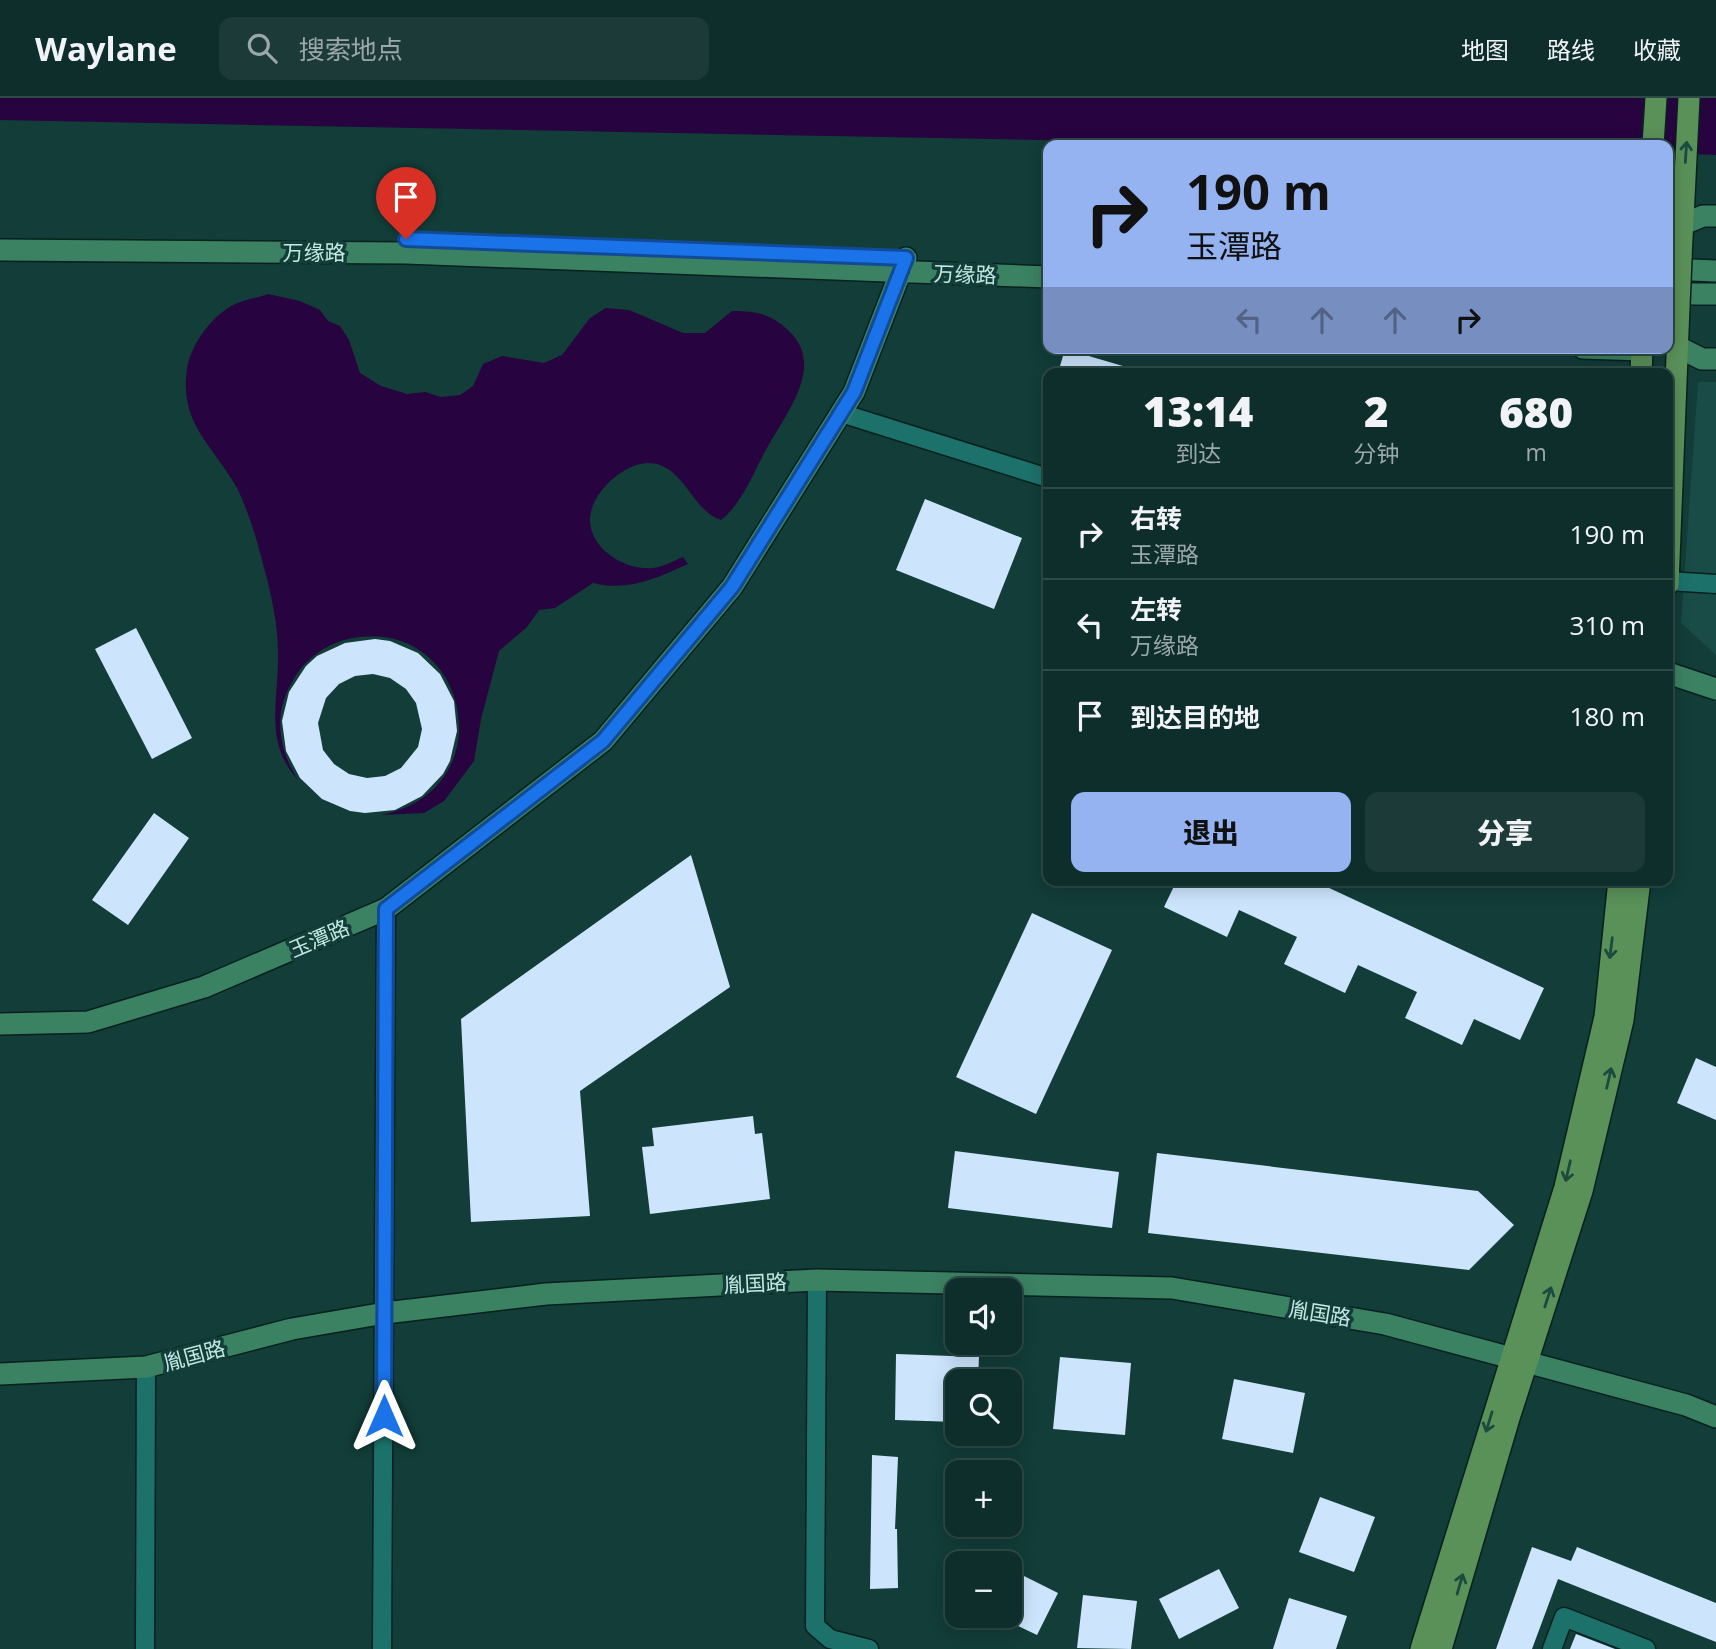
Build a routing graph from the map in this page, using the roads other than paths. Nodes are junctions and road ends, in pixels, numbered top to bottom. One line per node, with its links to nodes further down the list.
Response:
1 (1656, 98): 3 (main road)
2 (1689, 98): 4 (main road, one-way to 2)
3 (1653, 140)
4 (1682, 215): 5 (main road); 6 (main road); 10 (main road)
5 (1716, 216)
6 (1716, 230)
7 (0, 236): 11 (main road, 万缘路)
8 (0, 250): 11 (main road, 万缘路)
9 (1043, 263): 11 (main road, 万缘路)
10 (1674, 264): 12 (main road); 15 (main road, bridge)
11 (903, 265): 13 (main road, 万缘路); 19 (main road, 玉潭路)
12 (1716, 271)
13 (1043, 277)
14 (1716, 295): 15 (main road)
15 (1674, 300): 17 (main road)
16 (1716, 346): 17 (main road)
17 (1680, 348): 18 (main road); 21 (main road)
18 (1716, 359)
19 (841, 413): 20 (street); 28 (main road, 玉潭路)
20 (1043, 476)
21 (1673, 484)
22 (1673, 582): 23 (street)
23 (1716, 584)
24 (1673, 675): 25 (main road)
25 (1716, 689)
26 (1618, 886): 32 (main road, one-way to 32)
27 (1639, 886): 32 (main road, one-way to 27)
28 (386, 909): 29 (main road, 玉潭路); 31 (street)
29 (0, 1024)
30 (817, 1280): 31 (main road, 胤国路); 32 (main road, 胤国路); 38 (street)
31 (385, 1313): 33 (main road, 胤国路); 37 (street)
32 (1519, 1359): 35 (main road, 胤国路); 39 (main road, one-way to 39); 40 (main road, one-way to 32)
33 (146, 1367): 34 (main road, 胤国路); 36 (street)
34 (0, 1374)
35 (1716, 1417)
36 (145, 1649)
37 (382, 1649)
38 (869, 1649)
39 (1421, 1649)
40 (1441, 1649)
41 (1552, 1649): 42 (street)
42 (1646, 1649)

